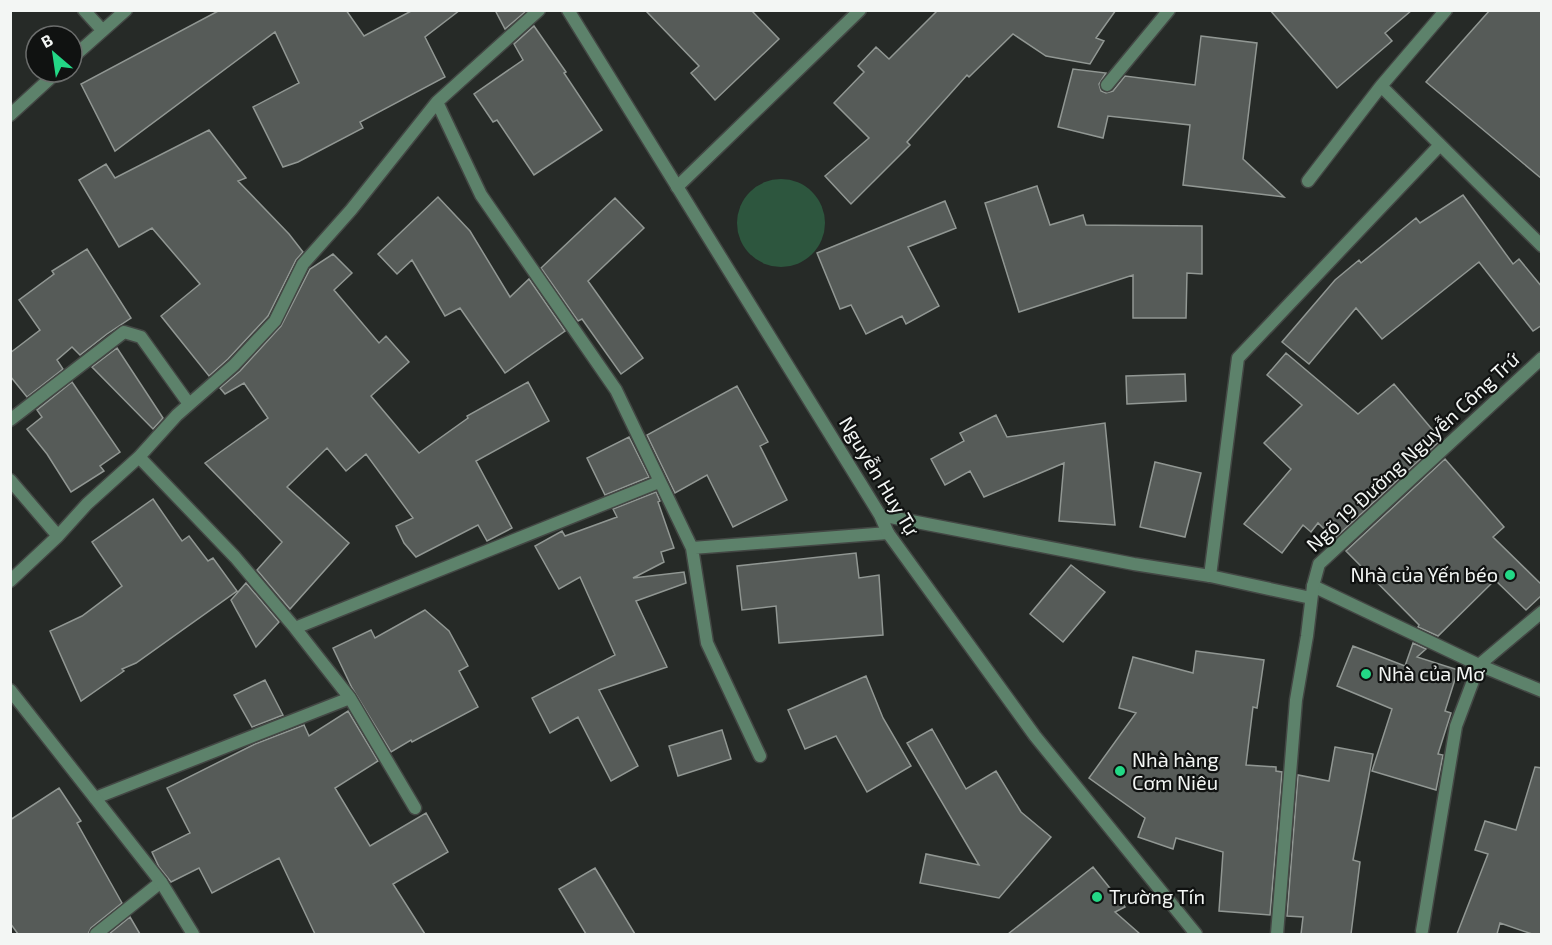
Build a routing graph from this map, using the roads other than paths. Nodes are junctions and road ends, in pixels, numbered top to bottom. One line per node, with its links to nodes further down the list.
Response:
1 (84, 10): 8 (street)
2 (126, 10): 8 (street)
3 (539, 10): 13 (street)
4 (568, 10): 17 (street, Nguyễn Huy Tự)
5 (860, 10): 17 (street)
6 (1169, 10): 11 (street)
7 (1446, 10): 12 (street)
8 (102, 30): 9 (street)
9 (84, 47)
10 (44, 84): 14 (street)
11 (1107, 85)
12 (1381, 86): 15 (street); 16 (street)
13 (437, 102): 20 (street); 24 (street)
14 (10, 115)
15 (1440, 145): 18 (street); 29 (street)
16 (1308, 181)
17 (677, 187): 25 (street, Nguyễn Huy Tự)
18 (1542, 246)
19 (1542, 358): 31 (street, Ngõ 19 Đường Nguyễn Công Trứ)
20 (189, 404): 21 (street); 22 (street)
21 (10, 420)
22 (139, 457): 27 (street); 33 (street)
23 (10, 480): 27 (street)
24 (659, 482): 28 (street); 33 (street)
25 (880, 515): 26 (street, Nguyễn Huy Tự); 29 (street)
26 (888, 533): 28 (street); 45 (street, Nguyễn Huy Tự)
27 (58, 536): 30 (street)
28 (692, 548): 38 (street)
29 (1210, 576): 31 (street)
30 (10, 581)
31 (1312, 592): 34 (street); 46 (street, Ngõ 19 Đường Nguyễn Công Trứ)
32 (1542, 612): 34 (street)
33 (295, 628): 37 (street)
34 (1479, 665): 36 (street); 42 (street)
35 (10, 690): 39 (street)
36 (1542, 691)
37 (350, 699): 39 (street); 40 (street)
38 (760, 756)
39 (95, 798): 41 (street)
40 (415, 808)
41 (161, 882): 43 (street); 44 (street)
42 (1422, 932)
43 (96, 934)
44 (193, 934)
45 (1196, 934)
46 (1277, 934)

